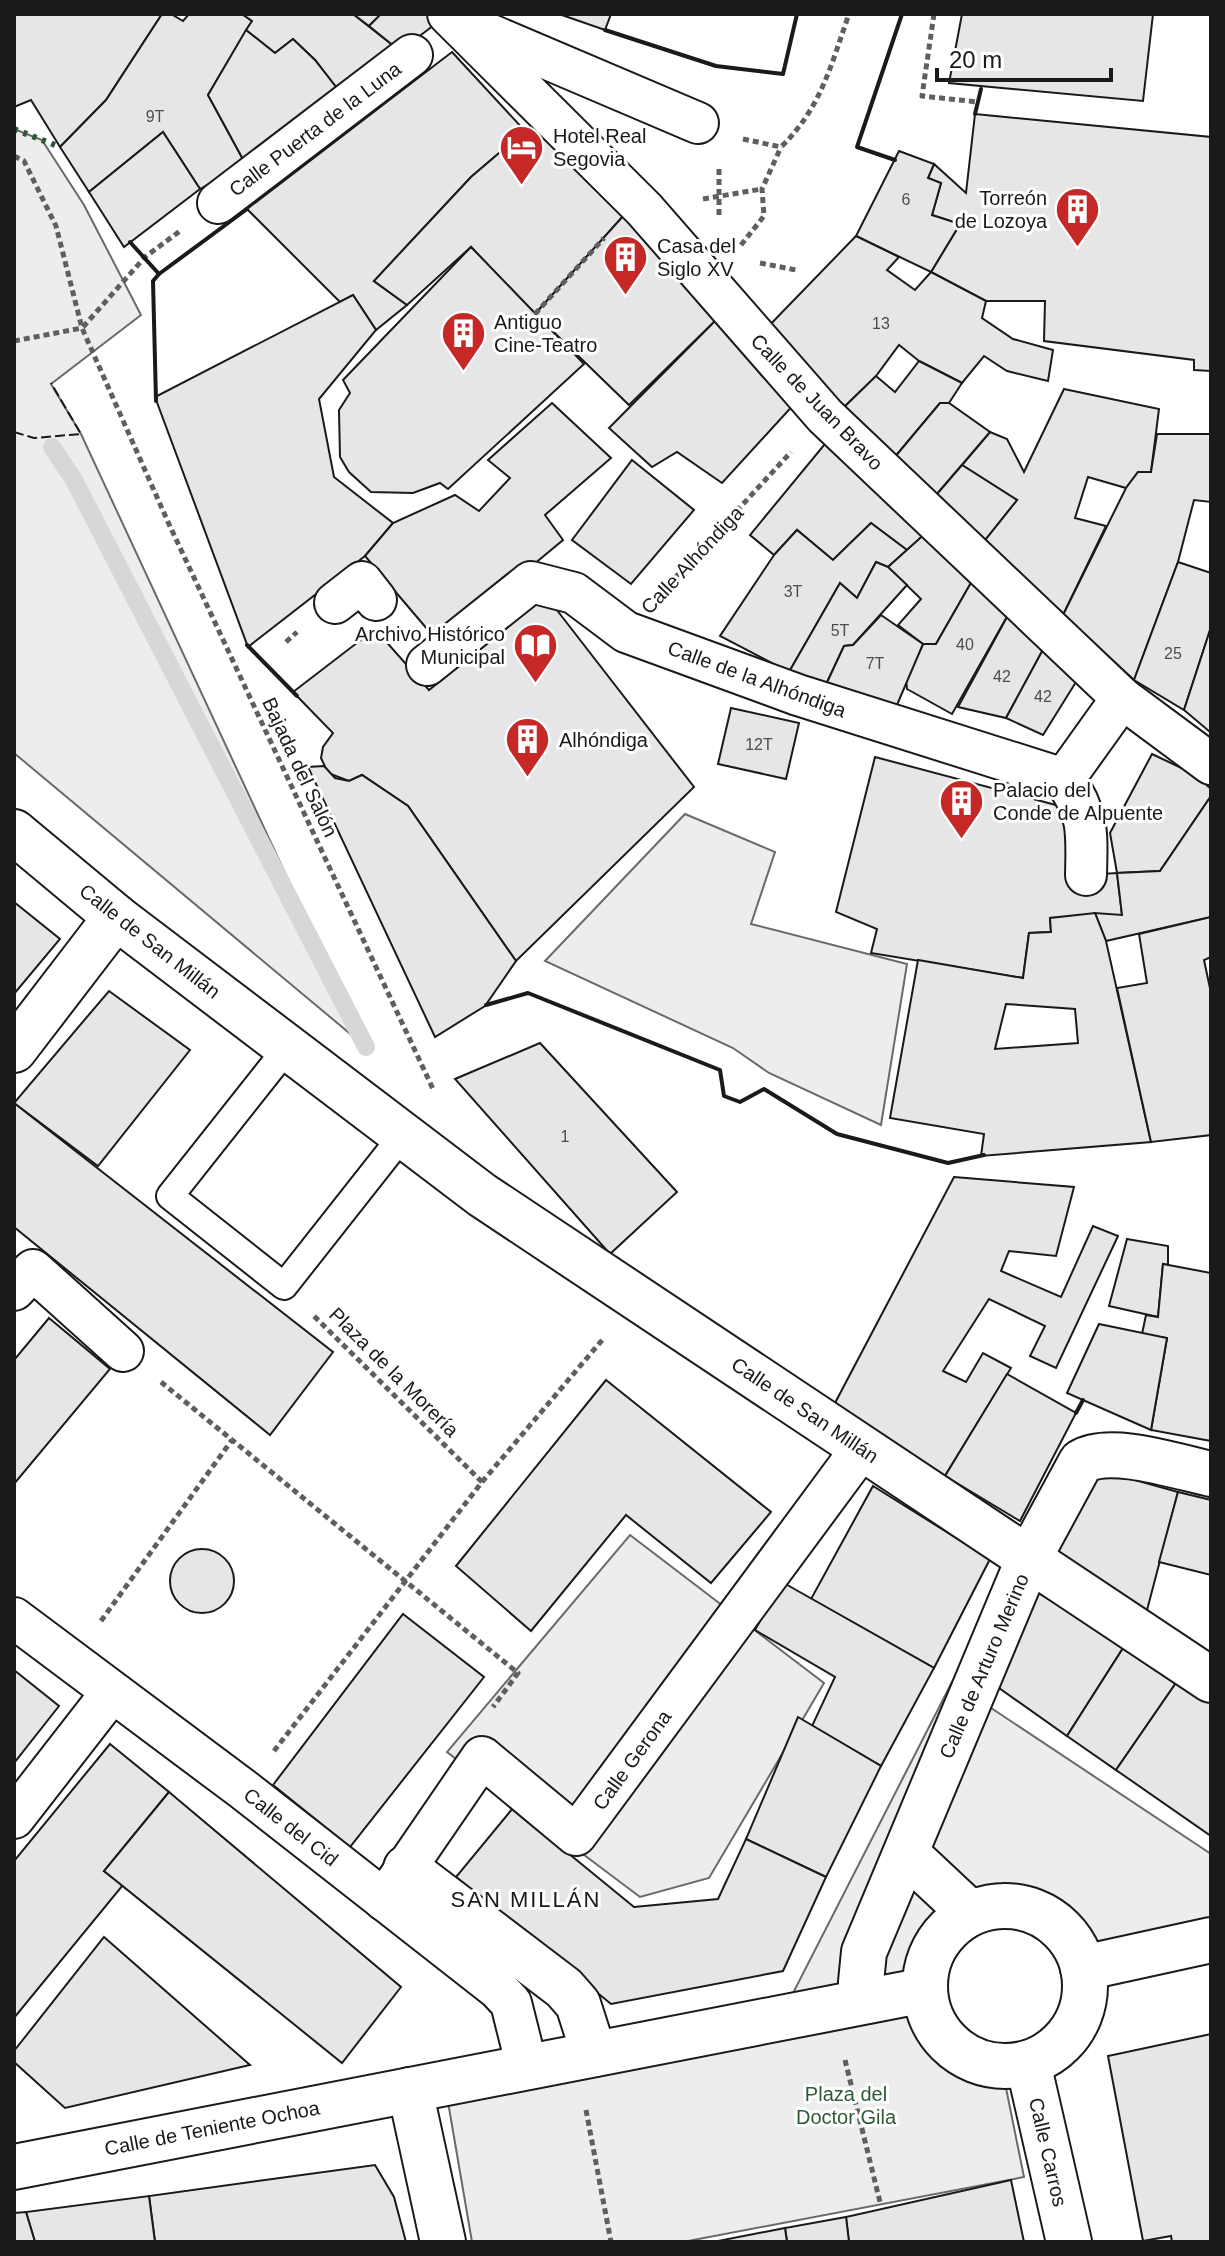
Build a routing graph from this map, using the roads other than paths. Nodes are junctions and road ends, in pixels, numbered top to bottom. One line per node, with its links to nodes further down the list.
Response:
1 (450, 22): 3 (street); 9 (street, Calle de Juan Bravo)
2 (412, 55): 4 (street, Calle Puerta de la Luna)
3 (698, 123)
4 (218, 203)
5 (376, 600): 6 (street)
6 (335, 603)
7 (626, 632): 8 (street, Calle Alhóndiga); 11 (street, Calle de la Alhóndiga)
8 (427, 665)
9 (1122, 698): 10 (street, Calle de Juan Bravo); 11 (street)
10 (1211, 764)
11 (1064, 779): 13 (street)
12 (14, 832): 14 (street, Calle de San Millán)
13 (1086, 875)
14 (116, 917): 15 (street, Calle de San Millán); 16 (street)
15 (288, 1047): 17 (street, Calle de San Millán); 17 (lane)
16 (14, 1050)
17 (403, 1135): 20 (street, Calle de San Millán)
18 (14, 1290): 19 (street)
19 (123, 1351)
20 (862, 1448): 22 (street, Calle de San Millán); 28 (street, Calle Gerona)
21 (1211, 1474): 22 (street, Calle de Arturo Merino)
22 (1029, 1558): 24 (street, Calle de San Millán); 27 (street, Calle de Arturo Merino)
23 (14, 1618): 25 (street, Calle del Cid)
24 (1211, 1680)
25 (112, 1692): 26 (street); 28 (street, Calle del Cid)
26 (14, 1818)
27 (906, 1853): 29 (street); 33 (street, Calle de Arturo Merino)
28 (395, 1884): 34 (street, Calle del Cid); 36 (street, Calle del Cid)
29 (970, 1913): 31 (street); 32 (street)
30 (1211, 1940): 31 (street)
31 (1083, 1968): 35 (street)
32 (925, 1990): 33 (street); 35 (street)
33 (849, 2005): 34 (street)
34 (585, 2056): 36 (street)
35 (1028, 2063): 40 (street, Calle Carros)
36 (527, 2067): 37 (street)
37 (410, 2090): 38 (street, Calle de Teniente Ochoa); 39 (street)
38 (14, 2167)
39 (443, 2242)
40 (1069, 2242)

